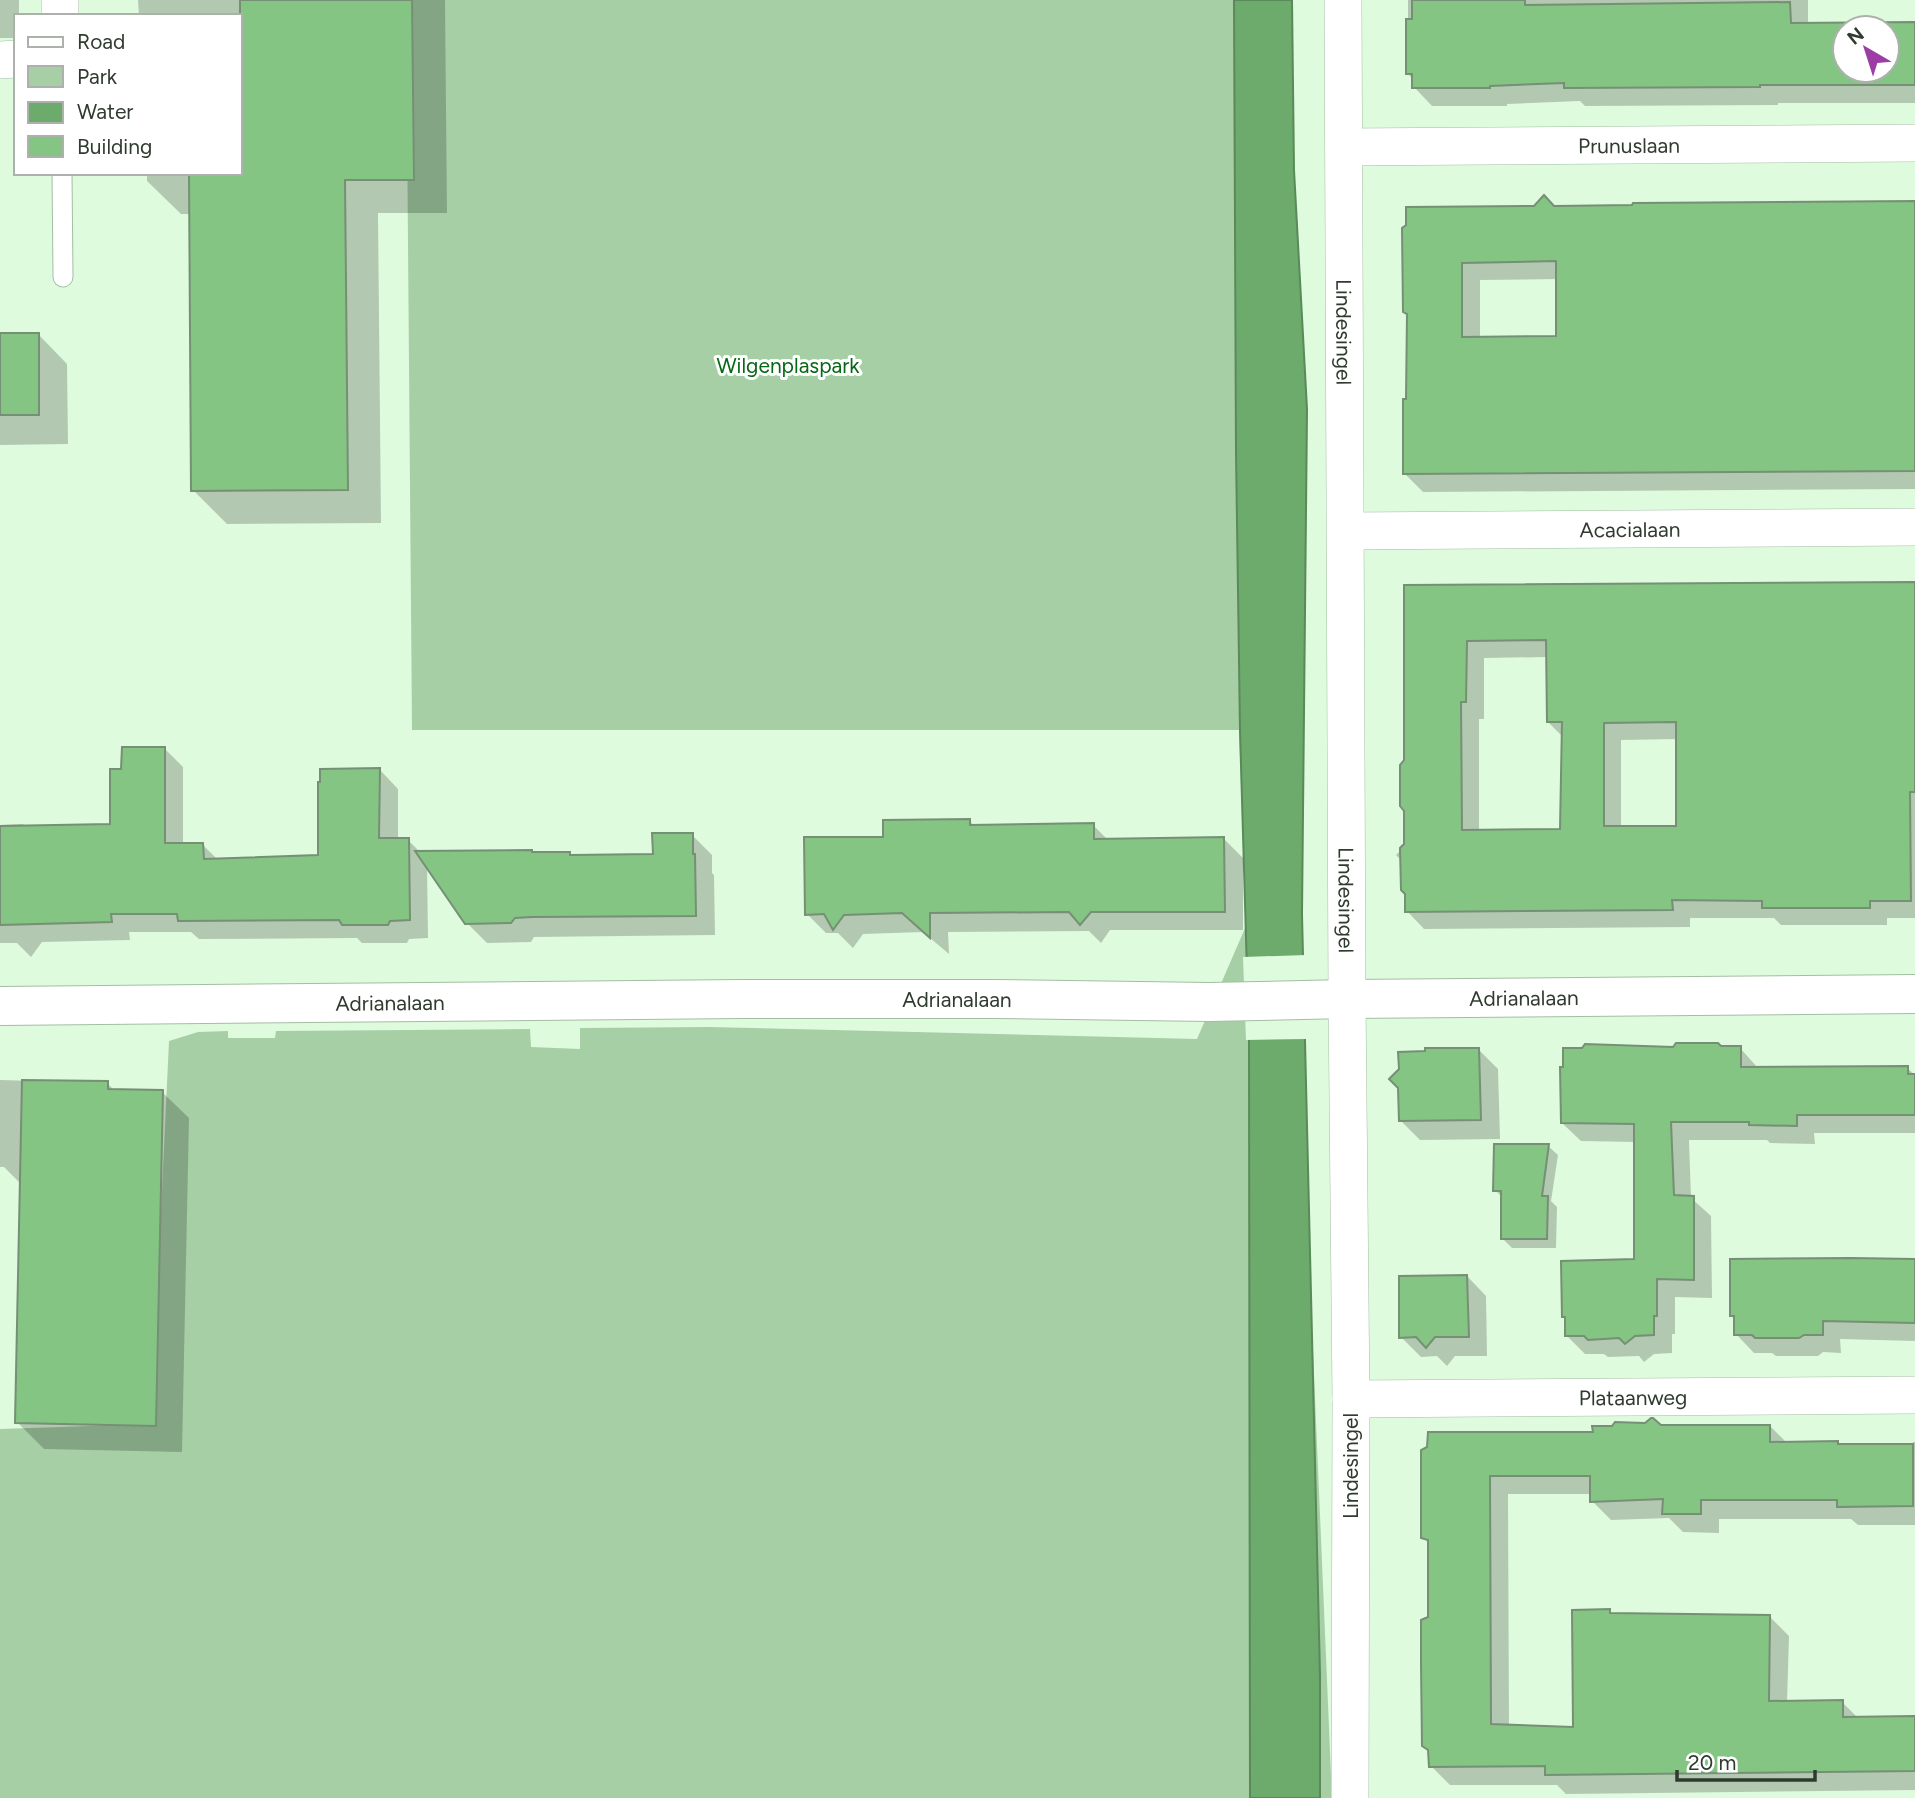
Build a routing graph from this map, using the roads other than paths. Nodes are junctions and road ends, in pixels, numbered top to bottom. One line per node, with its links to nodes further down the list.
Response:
1 (1343, 0): 3 (street, Lindesingel)
2 (1915, 143): 3 (street, Prunuslaan)
3 (1344, 147): 7 (street, Lindesingel)
4 (62, 175): 5 (lane)
5 (64, 277)
6 (1915, 527): 7 (street, Acacialaan)
7 (1346, 531): 9 (street, Lindesingel)
8 (1915, 994): 9 (street, Adrianalaan)
9 (1336, 999): 10 (street, Adrianalaan); 12 (street, Lindesingel)
10 (0, 1006)
11 (1915, 1395): 12 (street, Plataanweg)
12 (1351, 1399): 13 (street, Lindesingel)
13 (1350, 1798)

